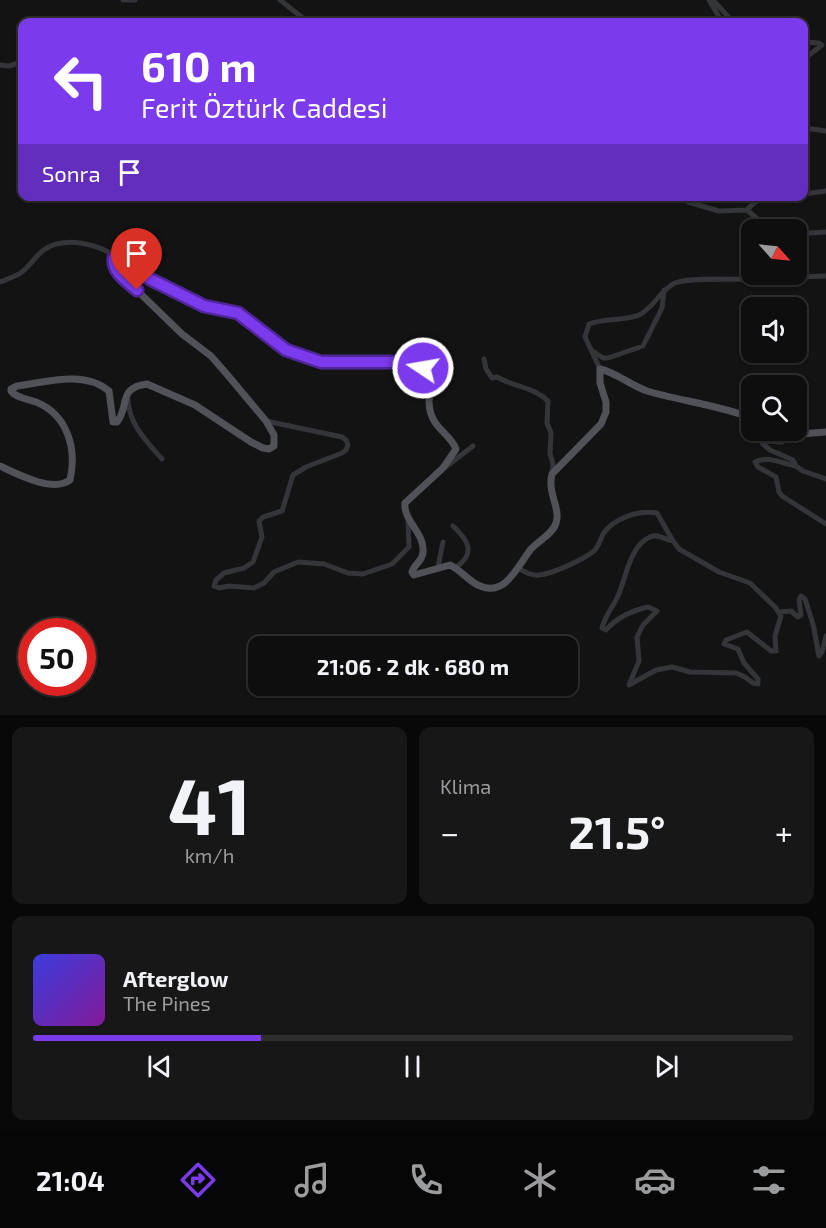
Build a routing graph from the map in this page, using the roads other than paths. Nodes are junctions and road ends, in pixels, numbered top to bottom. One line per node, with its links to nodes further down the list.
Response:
1 (123, 0): 2 (street)
2 (135, 0)
3 (280, 0): 5 (street)
4 (711, 0): 6 (street); 7 (street)
5 (303, 18)
6 (720, 18)
7 (729, 18)
8 (808, 42): 9 (street)
9 (808, 56)
10 (18, 63): 11 (street)
11 (0, 65)
12 (808, 129): 13 (street)
13 (826, 131)
14 (826, 191): 15 (street)
15 (808, 193)
16 (687, 201): 18 (street)
17 (755, 201): 18 (street)
18 (747, 210): 19 (street)
19 (758, 219)
20 (826, 232): 21 (street)
21 (807, 233)
22 (117, 257): 26 (street); 33 (main road); 43 (main road)
23 (807, 276): 24 (street)
24 (826, 276)
25 (741, 277): 27 (street)
26 (0, 282)
27 (664, 290): 28 (street); 28 (street)
28 (590, 349): 30 (street)
29 (484, 358): 44 (street)
30 (600, 369): 32 (main road); 44 (main road)
31 (128, 392): 33 (main road); 40 (street); 41 (main road)
32 (741, 415)
33 (266, 421): 46 (street)
34 (826, 432): 35 (main road)
35 (807, 434)
36 (766, 441): 38 (street)
37 (766, 441): 42 (street)
38 (783, 441)
39 (473, 446): 43 (street)
40 (162, 459)
41 (0, 466)
42 (796, 466): 45 (street); 47 (street)
43 (443, 468): 46 (main road)
44 (552, 474): 52 (main road)
45 (826, 479)
46 (407, 516): 51 (main road)
47 (826, 524)
48 (453, 526): 53 (street)
49 (673, 541): 52 (street); 54 (street); 54 (street)
50 (442, 542): 51 (street)
51 (438, 567): 53 (main road)
52 (518, 567): 53 (main road)
53 (455, 568)
54 (778, 612): 55 (street)
55 (826, 636)

